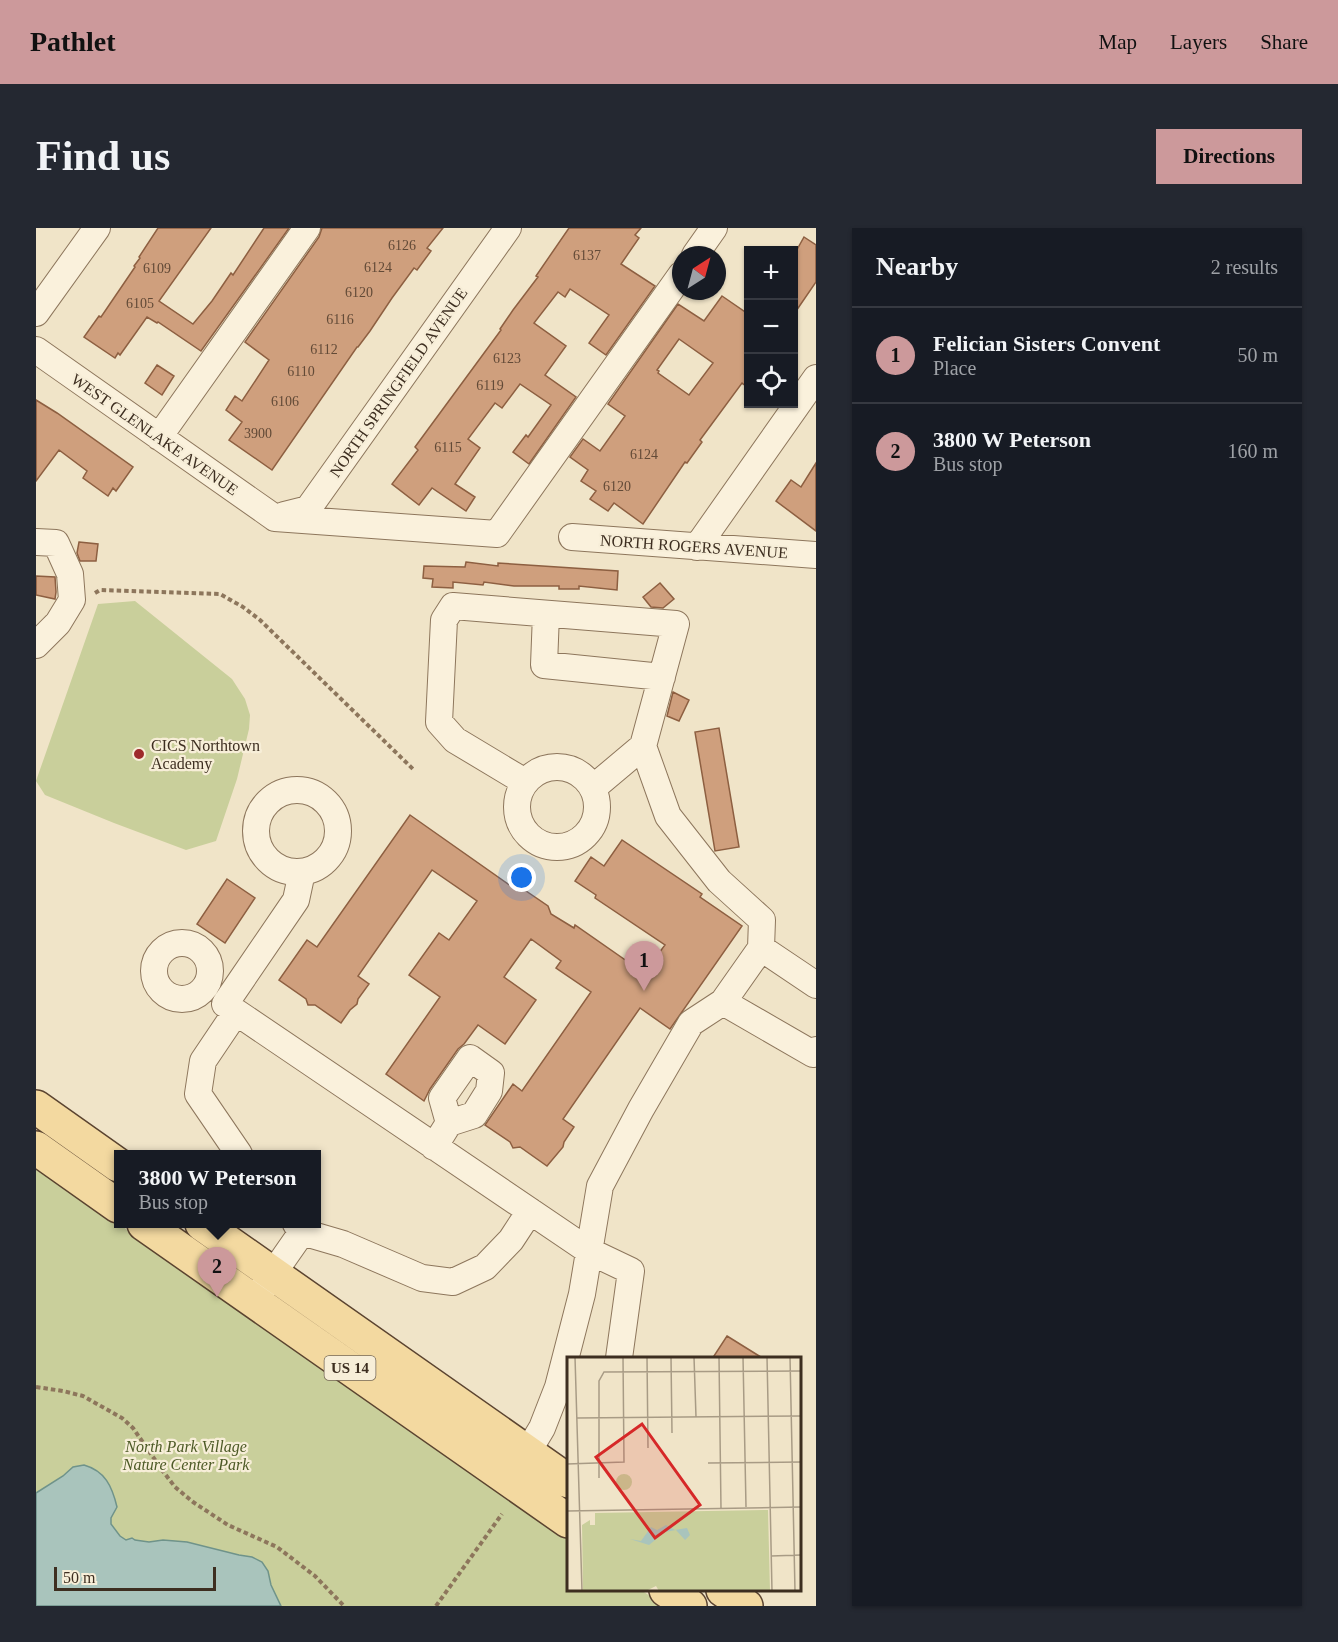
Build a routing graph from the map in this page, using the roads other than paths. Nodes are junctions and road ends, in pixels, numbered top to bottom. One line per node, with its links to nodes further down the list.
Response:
1 (97, 228): 7 (street)
2 (307, 228): 10 (street)
3 (508, 228): 11 (street, NORTH SPRINGFIELD AVENUE)
4 (714, 228): 5 (street)
5 (701, 246)
6 (672, 288): 11 (street)
7 (36, 313)
8 (36, 350): 10 (street, WEST GLENLAKE AVENUE)
9 (816, 378): 14 (street)
10 (159, 437): 11 (street, WEST GLENLAKE AVENUE)
11 (275, 518)
12 (572, 537): 14 (street, NORTH ROGERS AVENUE)
13 (36, 542): 17 (street)
14 (697, 547): 15 (street, NORTH ROGERS AVENUE)
15 (816, 555)
16 (546, 614): 18 (street); 18 (street); 20 (street)
17 (36, 645)
18 (662, 676): 19 (street)
19 (643, 746): 21 (street); 23 (street)
20 (525, 782): 21 (street); 21 (street)
21 (593, 788)
22 (302, 872): 27 (street)
23 (761, 948): 24 (street); 26 (street)
24 (816, 985)
25 (204, 989): 27 (street)
26 (723, 1002): 28 (street); 40 (street)
27 (230, 1008): 31 (street); 33 (street)
28 (816, 1050)
29 (36, 1107): 34 (main road)
30 (449, 1123): 31 (street)
31 (434, 1147): 36 (street)
32 (36, 1148): 35 (main road)
33 (236, 1150)
34 (114, 1162)
35 (114, 1203)
36 (530, 1211): 39 (street); 40 (street)
37 (150, 1228): 42 (main road, US 14)
38 (208, 1228): 41 (main road, US 14)
39 (299, 1228): 41 (street)
40 (589, 1251): 43 (street); 44 (street)
41 (272, 1274): 42 (street); 47 (main road, US 14)
42 (254, 1301): 48 (main road, US 14)
43 (569, 1357)
44 (619, 1357)
45 (567, 1367): 46 (street)
46 (563, 1387): 47 (street)
47 (528, 1453): 48 (street); 49 (main road, US 14)
48 (510, 1480): 50 (main road, US 14)
49 (567, 1480)
50 (567, 1520)
51 (668, 1591): 53 (main road)
52 (724, 1591): 54 (main road)
53 (690, 1606)
54 (746, 1606)

